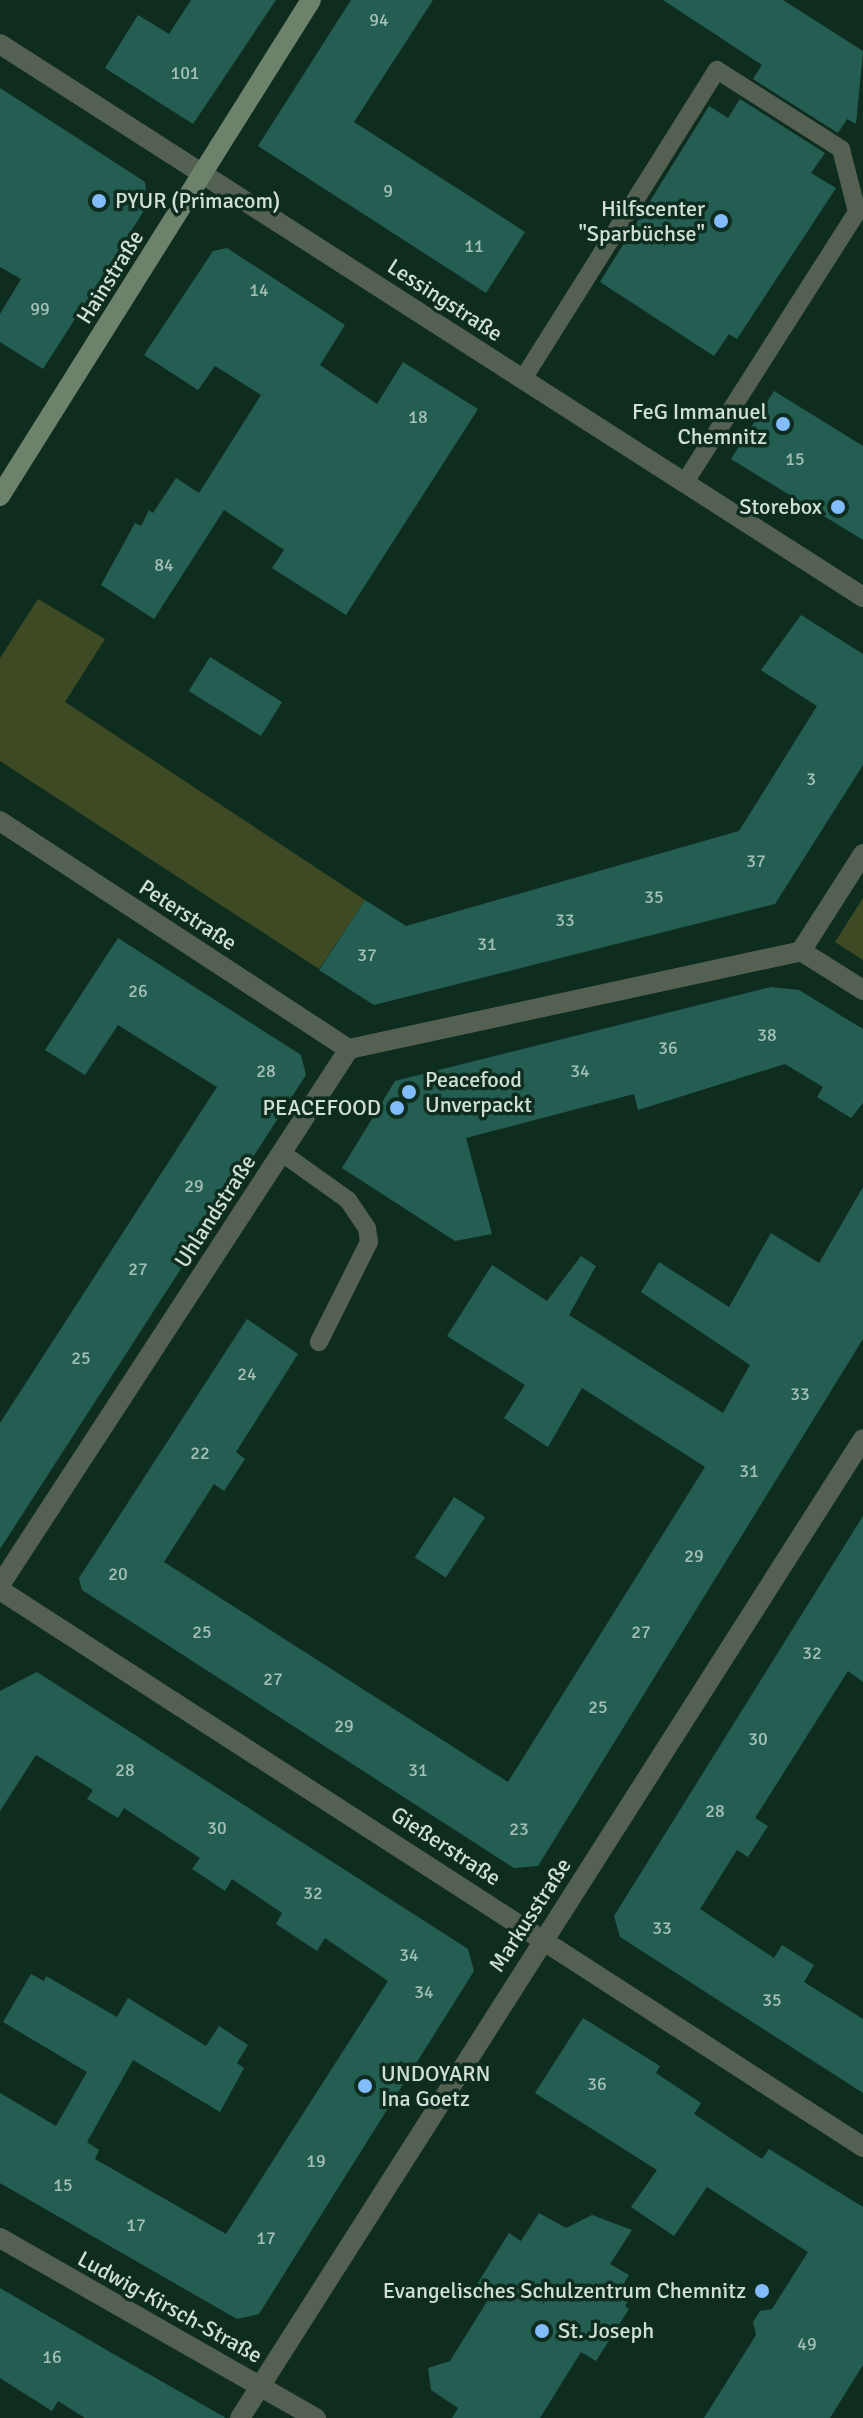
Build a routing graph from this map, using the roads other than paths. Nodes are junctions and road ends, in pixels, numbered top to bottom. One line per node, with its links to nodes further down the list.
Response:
1 (311, 0): 3 (street, Hainstraße)
2 (0, 44): 3 (street, Lessingstraße)
3 (202, 172): 4 (street, Lessingstraße); 6 (street, Hainstraße)
4 (523, 379): 5 (street, Lessingstraße); 5 (lane)
5 (685, 482): 7 (street, Lessingstraße)
6 (0, 496)
7 (863, 597)
8 (0, 821): 12 (street, Peterstraße)
9 (863, 854): 10 (street)
10 (801, 951): 11 (street); 12 (street)
11 (863, 990)
12 (349, 1049): 13 (street, Uhlandstraße)
13 (282, 1153): 14 (lane); 16 (street, Uhlandstraße)
14 (319, 1342)
15 (863, 1439): 17 (street, Markusstraße)
16 (0, 1587): 17 (street, Gießerstraße)
17 (543, 1938): 18 (street, Gießerstraße); 20 (street, Markusstraße)
18 (863, 2147)
19 (0, 2238): 20 (street, Ludwig-Kirsch-Straße)
20 (260, 2385): 21 (street, Markusstraße); 22 (street, Ludwig-Kirsch-Straße)
21 (240, 2418)
22 (316, 2418)

